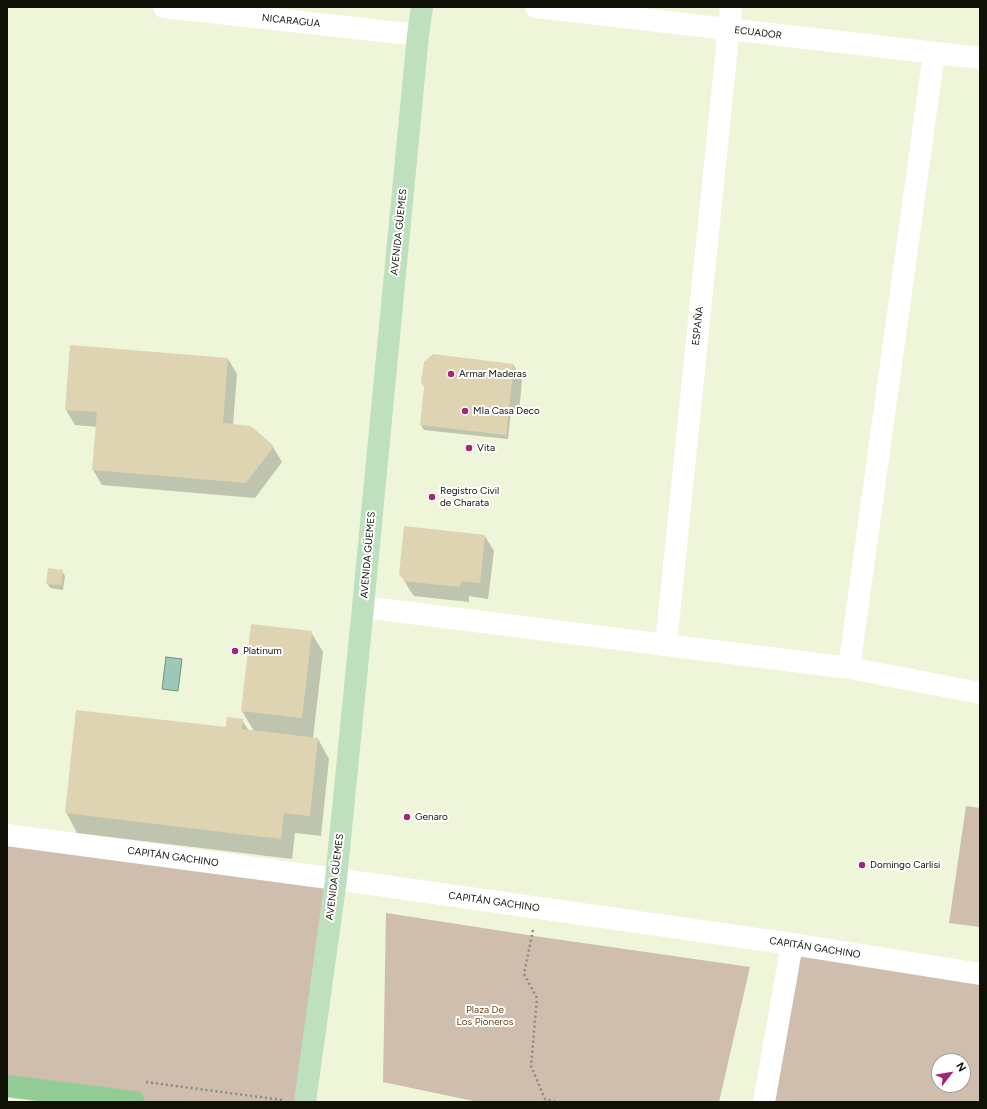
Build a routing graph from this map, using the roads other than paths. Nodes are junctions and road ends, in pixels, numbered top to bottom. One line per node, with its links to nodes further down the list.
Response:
1 (164, 7): 6 (street, NICARAGUA)
2 (422, 7): 6 (main road, AVENIDA GÜEMES)
3 (536, 7): 5 (street, ECUADOR)
4 (731, 7): 5 (street, ESPAÑA)
5 (728, 29): 7 (street, ECUADOR); 10 (street, ESPAÑA)
6 (418, 35): 9 (main road, AVENIDA GÜEMES)
7 (934, 53): 8 (street, ECUADOR); 11 (street)
8 (980, 58)
9 (363, 607): 10 (street); 14 (main road, AVENIDA GÜEMES)
10 (666, 644): 11 (street)
11 (849, 668): 12 (street)
12 (980, 693)
13 (7, 835): 14 (street, CAPITÁN GACHINO)
14 (336, 879): 15 (street, CAPITÁN GACHINO); 18 (main road, AVENIDA GÜEMES)
15 (792, 944): 16 (street, CAPITÁN GACHINO); 20 (street)
16 (980, 974)
17 (7, 1086): 19 (highway)
18 (296, 1101)
19 (134, 1102)
20 (764, 1102)

